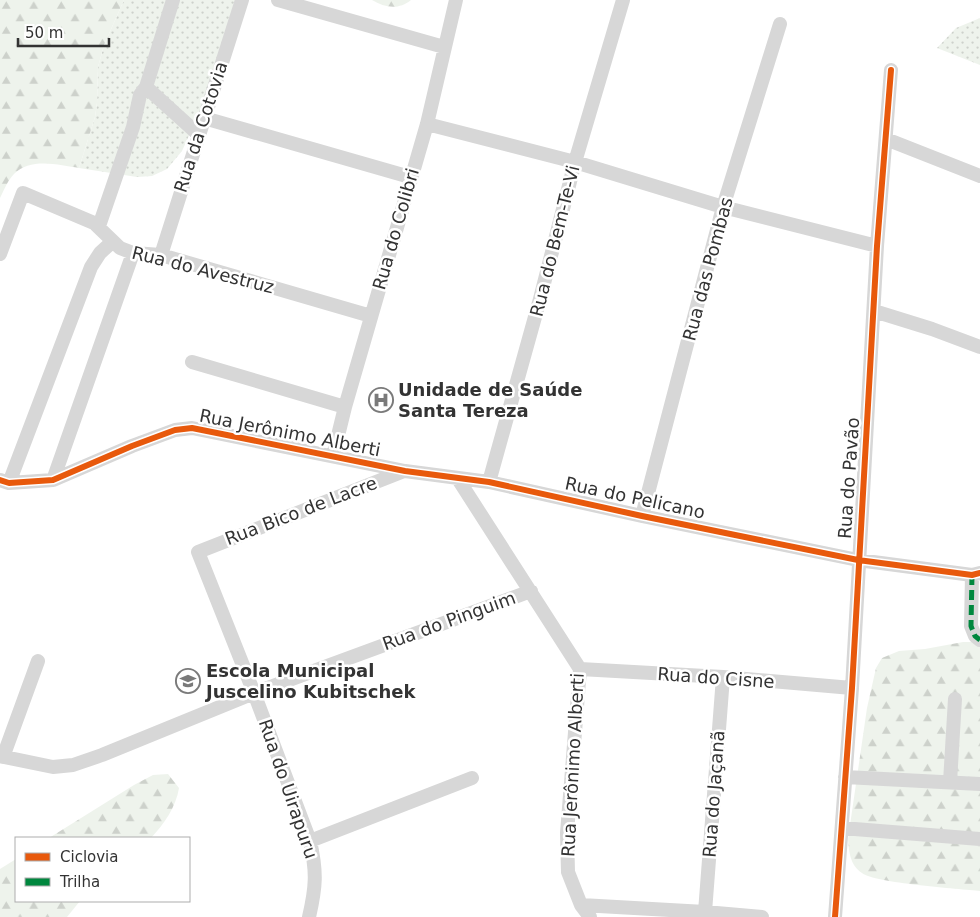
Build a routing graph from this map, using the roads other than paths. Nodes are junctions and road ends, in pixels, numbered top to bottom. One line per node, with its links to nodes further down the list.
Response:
1 (173, 0): 9 (street)
2 (242, 0): 10 (street, Rua da Cotovia)
3 (278, 0): 7 (street)
4 (456, 0): 7 (street, Rua do Colibri)
5 (623, 0): 14 (street, Rua do Bem-Te-Vi)
6 (780, 24): 17 (street, Rua das Pombas)
7 (444, 47): 11 (street, Rua do Colibri)
8 (891, 70): 13 (street, Rua do Pavão)
9 (146, 86): 12 (street); 18 (street)
10 (204, 118): 12 (street, Rua da Cotovia); 16 (street)
11 (426, 124): 14 (street); 16 (street, Rua do Colibri)
12 (199, 135): 23 (street, Rua da Cotovia)
13 (886, 140): 15 (street); 20 (street, Rua do Pavão)
14 (575, 162): 17 (street); 34 (street, Rua do Bem-Te-Vi)
15 (980, 176)
16 (410, 177): 25 (street, Rua do Colibri)
17 (724, 207): 20 (street); 35 (street, Rua das Pombas)
18 (99, 226): 19 (street, Rua do Avestruz); 22 (street, Rua do Avestruz)
19 (112, 242): 21 (street, Rua do Avestruz); 33 (street)
20 (877, 246): 24 (street, Rua do Pavão)
21 (133, 253): 23 (street, Rua do Avestruz); 32 (street)
22 (0, 254)
23 (161, 255): 25 (street, Rua do Avestruz)
24 (874, 311): 26 (street); 37 (street, Rua do Pavão)
25 (371, 316): 28 (street, Rua do Colibri)
26 (980, 347)
27 (192, 362): 28 (street)
28 (345, 407): 29 (street, Rua do Colibri)
29 (333, 456): 30 (street, Rua Jerônimo Alberti); 32 (street, Rua Jerônimo Alberti)
30 (405, 470): 31 (street, Rua do Pelicano); 36 (street, Rua Bico de Lacre)
31 (458, 479): 34 (street, Rua do Pelicano); 39 (street, Rua Jerônimo Alberti)
32 (53, 480): 33 (street, Rua Jerônimo Alberti)
33 (4, 481)
34 (489, 482): 35 (street, Rua do Pelicano)
35 (642, 516): 37 (street, Rua do Pelicano)
36 (198, 552): 45 (street, Rua do Uirapuru)
37 (858, 560): 38 (street, Rua do Pelicano); 44 (street, Rua do Pavão)
38 (976, 574): 40 (street)
39 (530, 591): 42 (street, Rua Jerônimo Alberti); 45 (street, Rua do Pinguim)
40 (980, 640)
41 (38, 661): 47 (street)
42 (580, 669): 43 (street, Rua do Cisne); 55 (street, Rua Jerônimo Alberti)
43 (723, 677): 44 (street, Rua do Cisne); 56 (street, Rua do Jaçanã)
44 (852, 688): 48 (street, Rua do Pavão)
45 (254, 693): 47 (street, Rua do Pinguim); 54 (street, Rua do Uirapuru)
46 (955, 698): 50 (street)
47 (1, 757)
48 (845, 777): 50 (street); 52 (street, Rua do Pavão)
49 (472, 778): 54 (street)
50 (950, 782): 51 (street)
51 (980, 784)
52 (842, 828): 53 (street); 60 (street, Rua do Pavão)
53 (980, 839)
54 (310, 841): 57 (street, Rua do Uirapuru)
55 (581, 905): 56 (street); 58 (street, Rua Jerônimo Alberti)
56 (705, 912): 59 (street)
57 (309, 917)
58 (590, 917)
59 (762, 917)
60 (835, 917)

